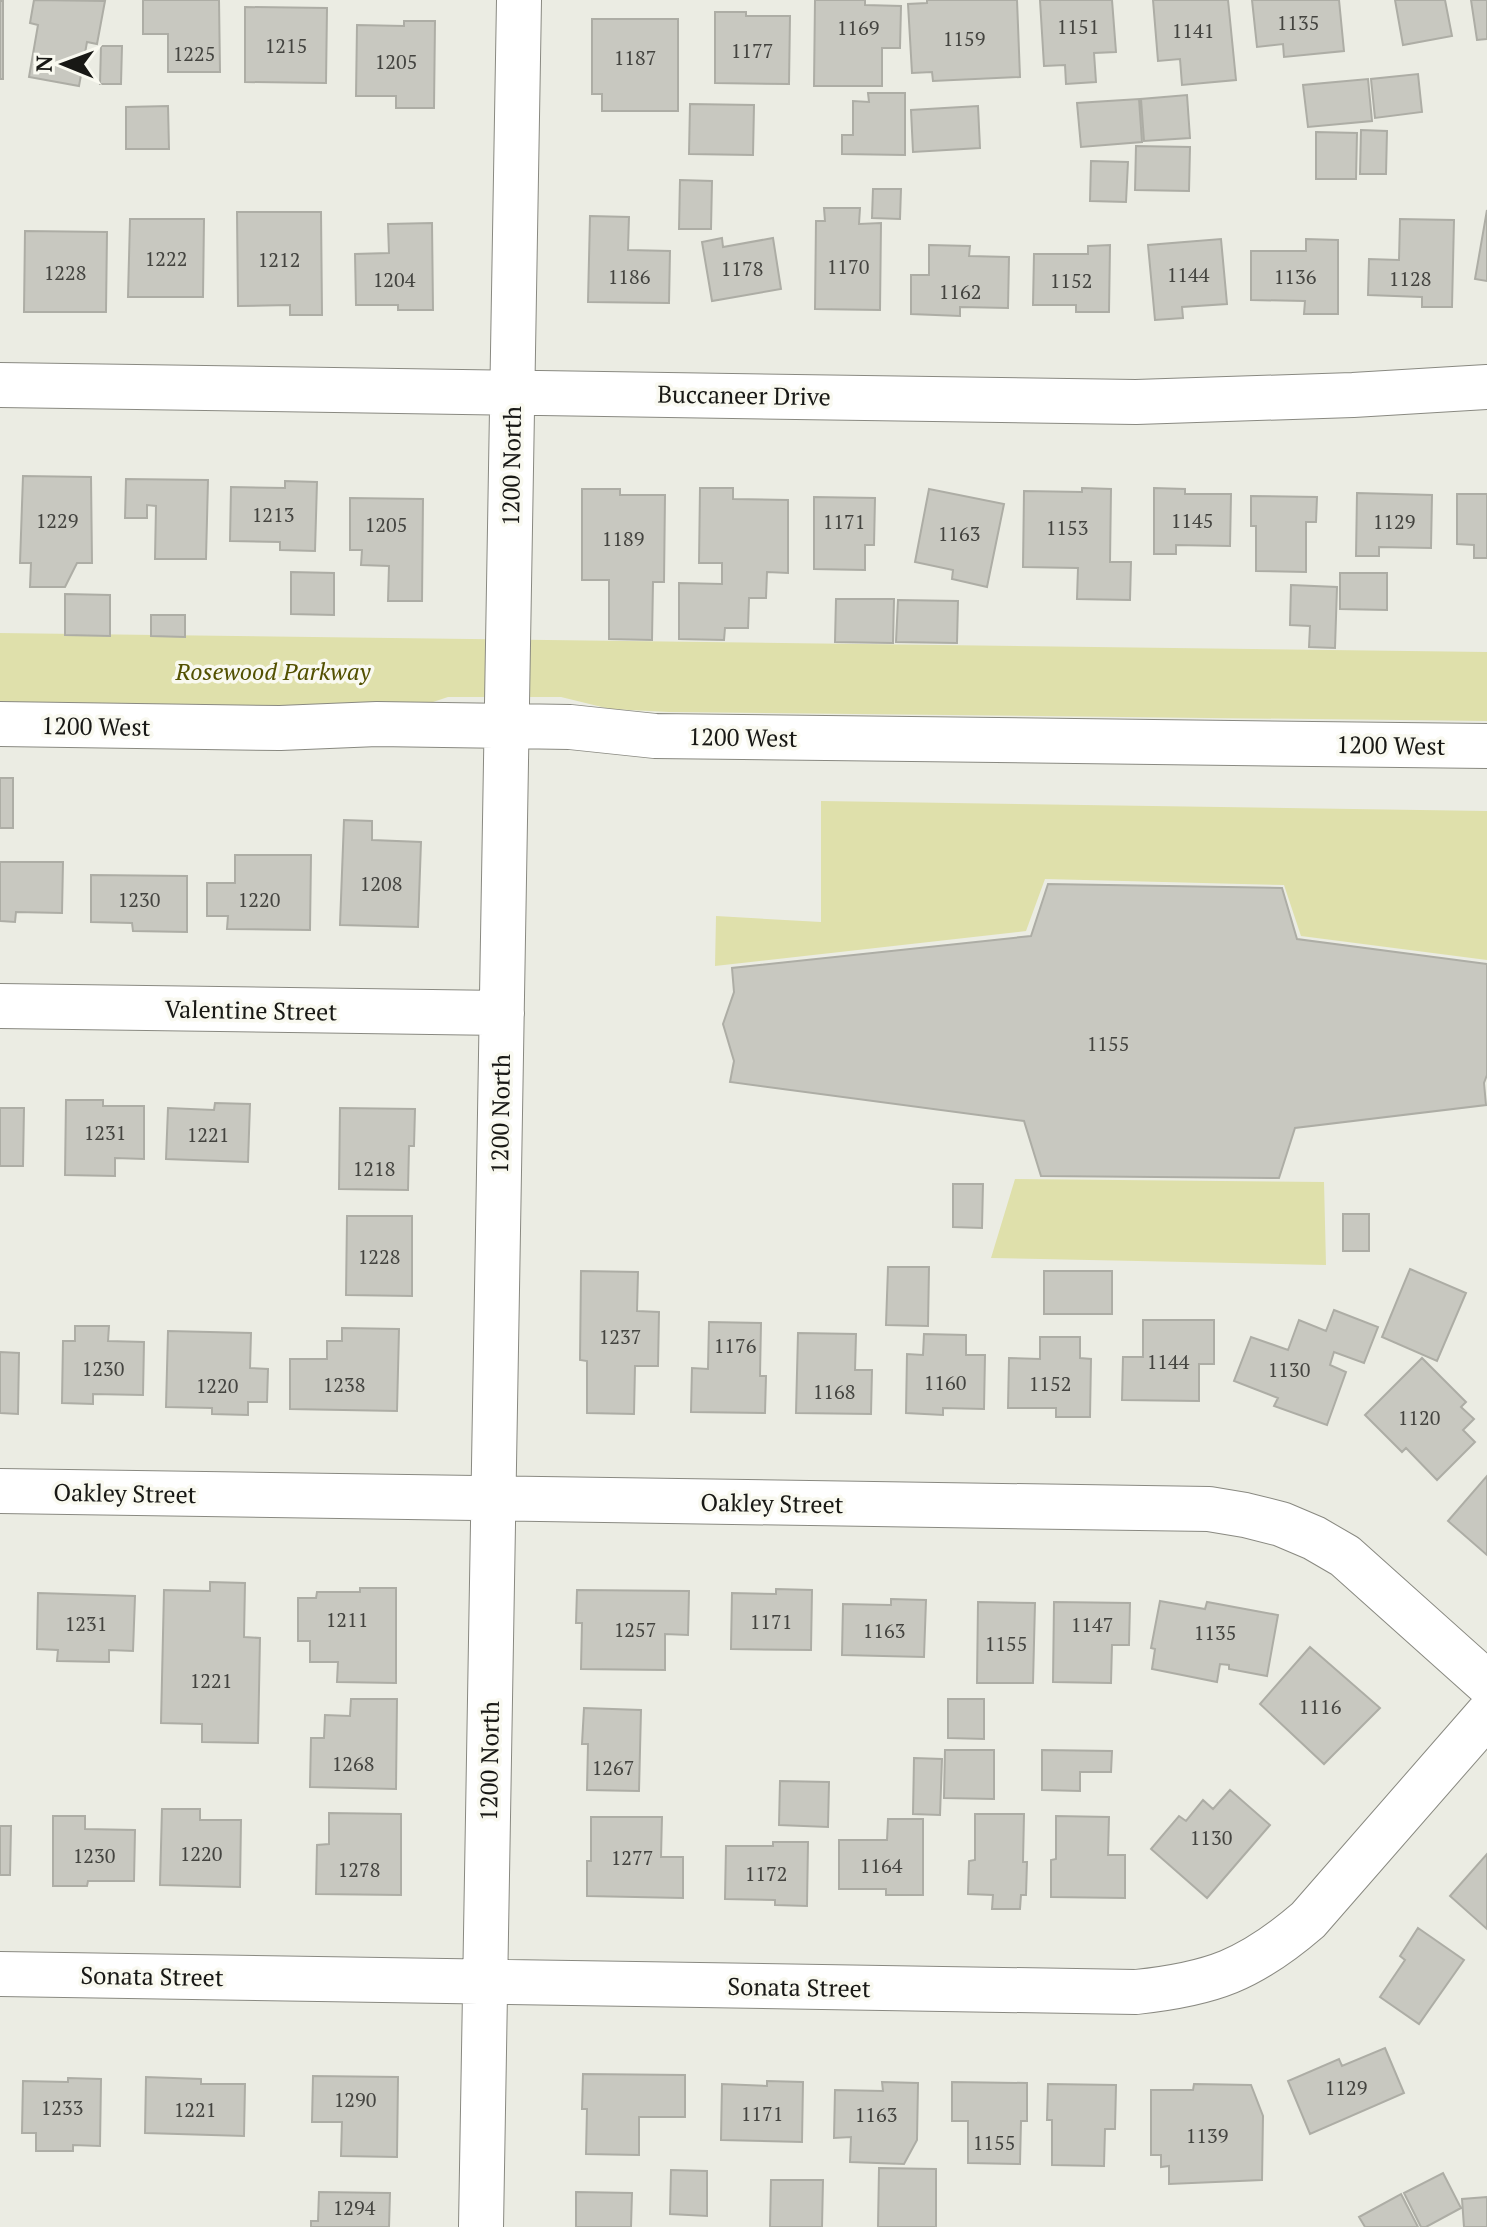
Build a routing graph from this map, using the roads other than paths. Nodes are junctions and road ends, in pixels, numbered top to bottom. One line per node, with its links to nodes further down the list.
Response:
1 (519, 0): 4 (street, 1200 North)
2 (0, 385): 4 (street, Buccaneer Drive)
3 (1487, 387): 4 (street, Buccaneer Drive)
4 (512, 392): 6 (street, 1200 North)
5 (0, 724): 6 (street, 1200 West)
6 (506, 726): 7 (street, 1200 West); 9 (street, 1200 North)
7 (1487, 746)
8 (0, 1006): 9 (street, Valentine Street)
9 (502, 1013): 11 (street, 1200 North)
10 (0, 1491): 11 (street, Oakley Street)
11 (494, 1499): 12 (street, Oakley Street); 15 (street, 1200 North)
12 (1487, 1683)
13 (1487, 1715): 15 (street, Sonata Street)
14 (0, 1974): 15 (street, Sonata Street)
15 (486, 1982): 16 (street, 1200 North)
16 (481, 2227)

